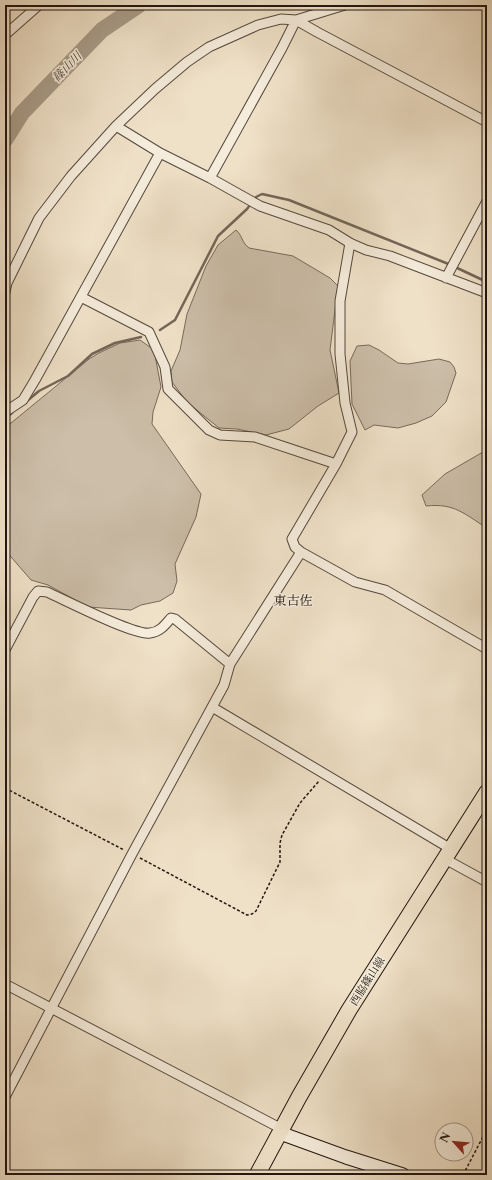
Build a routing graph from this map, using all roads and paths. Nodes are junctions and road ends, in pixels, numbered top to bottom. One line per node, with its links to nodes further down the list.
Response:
1 (39, 5): 4 (street)
2 (345, 5): 3 (street)
3 (296, 20): 5 (street); 6 (street); 8 (street)
4 (5, 35)
5 (487, 122)
6 (116, 126): 7 (street); 12 (street)
7 (160, 153): 8 (street); 14 (street)
8 (210, 178): 10 (street)
9 (487, 201): 11 (street)
10 (350, 243): 11 (street); 16 (street)
11 (446, 278): 13 (street)
12 (5, 292)
13 (487, 293)
14 (81, 297): 15 (street); 16 (street)
15 (5, 412)
16 (336, 464): 17 (street)
17 (300, 552): 18 (street); 20 (street)
18 (487, 649)
19 (5, 650): 20 (street)
20 (230, 664): 21 (street)
21 (212, 707): 22 (street); 25 (street)
22 (324, 775): 25 (path); 26 (street)
23 (5, 788): 25 (path)
24 (487, 792): 26 (main road, 西脇篠山線)
25 (132, 854): 29 (street)
26 (448, 854): 27 (street); 32 (main road, 西脇篠山線)
27 (487, 882)
28 (5, 984): 29 (street)
29 (52, 1009): 30 (street); 32 (street)
30 (5, 1097)
31 (487, 1130): 35 (path)
32 (281, 1131): 33 (main road, 西脇篠山線); 34 (street)
33 (257, 1175)
34 (403, 1175)
35 (463, 1175)

